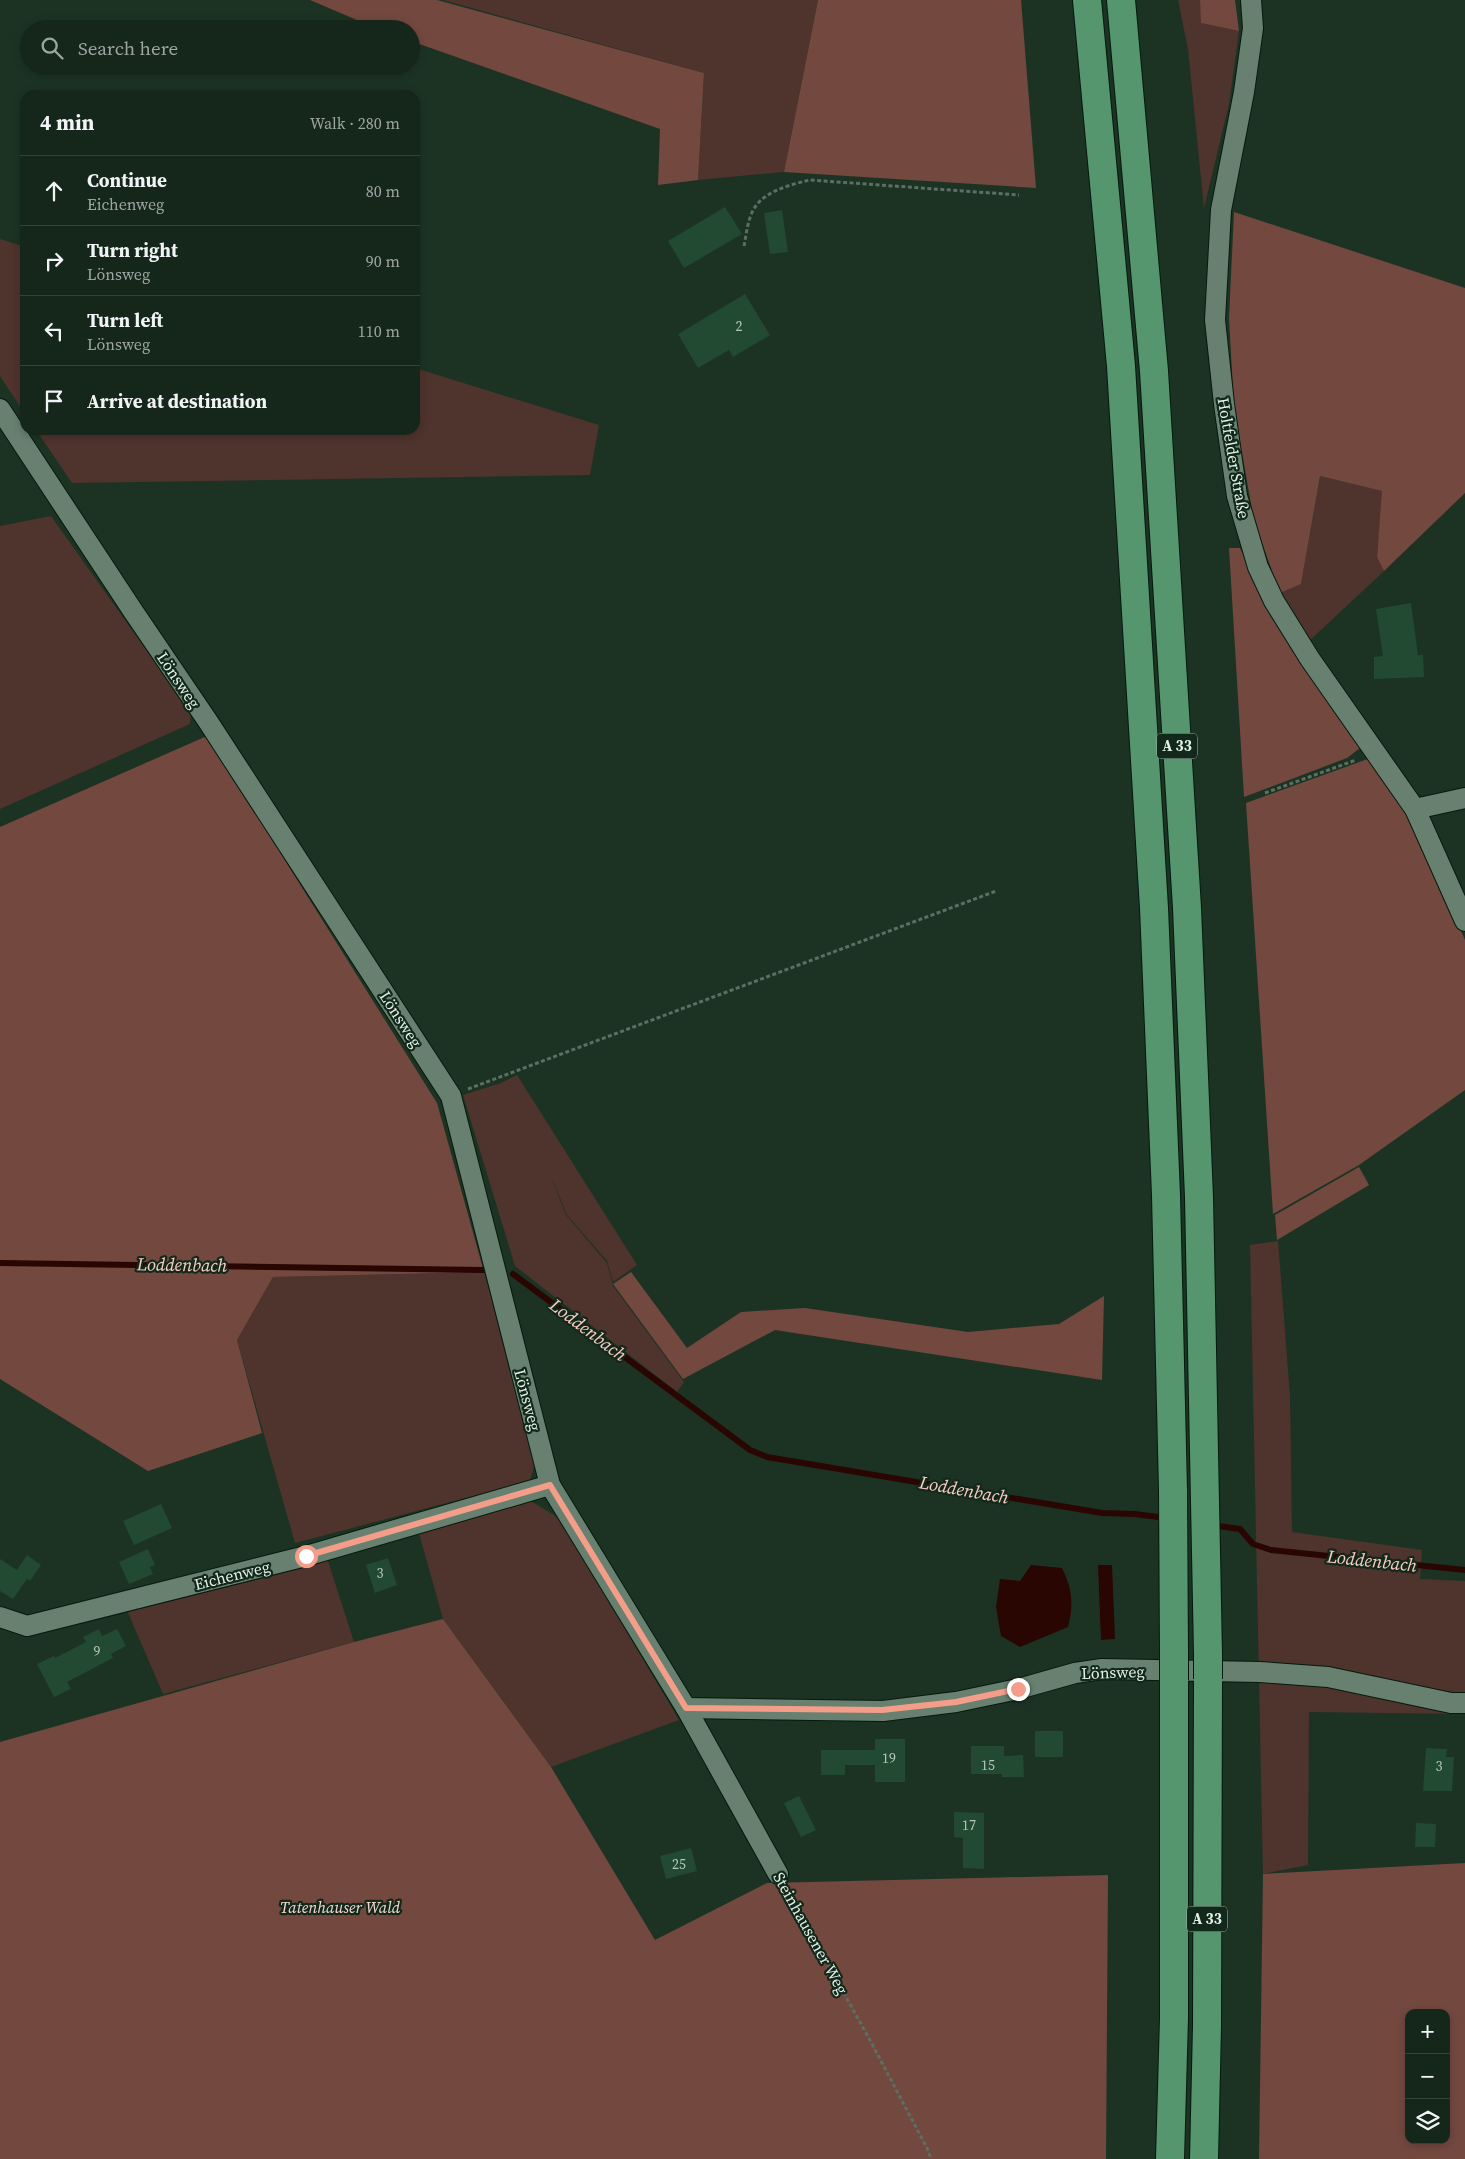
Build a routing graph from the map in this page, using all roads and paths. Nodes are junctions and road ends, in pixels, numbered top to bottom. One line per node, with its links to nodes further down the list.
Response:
1 (1087, 0): 20 (highway, A 33, bridge)
2 (1121, 0): 21 (highway, A 33)
3 (1251, 0): 7 (street, Holtfelder Straße)
4 (1018, 194): 5 (path)
5 (744, 246)
6 (0, 409): 13 (street, Lönsweg)
7 (1376, 753): 8 (path); 10 (street, Holtfelder Straße)
8 (1265, 793)
9 (1465, 798): 10 (street)
10 (1415, 809): 12 (street, Holtfelder Straße)
11 (996, 891): 13 (path)
12 (1465, 921)
13 (450, 1096): 14 (street, Lönsweg)
14 (550, 1485): 15 (street, Eichenweg); 17 (street, Lönsweg)
15 (0, 1617)
16 (1465, 1703): 17 (street, Lönsweg)
17 (686, 1708): 18 (street, Steinhausener Weg)
18 (778, 1874): 19 (path, Steinhausener Weg)
19 (931, 2159)
20 (1170, 2159)
21 (1204, 2159)

